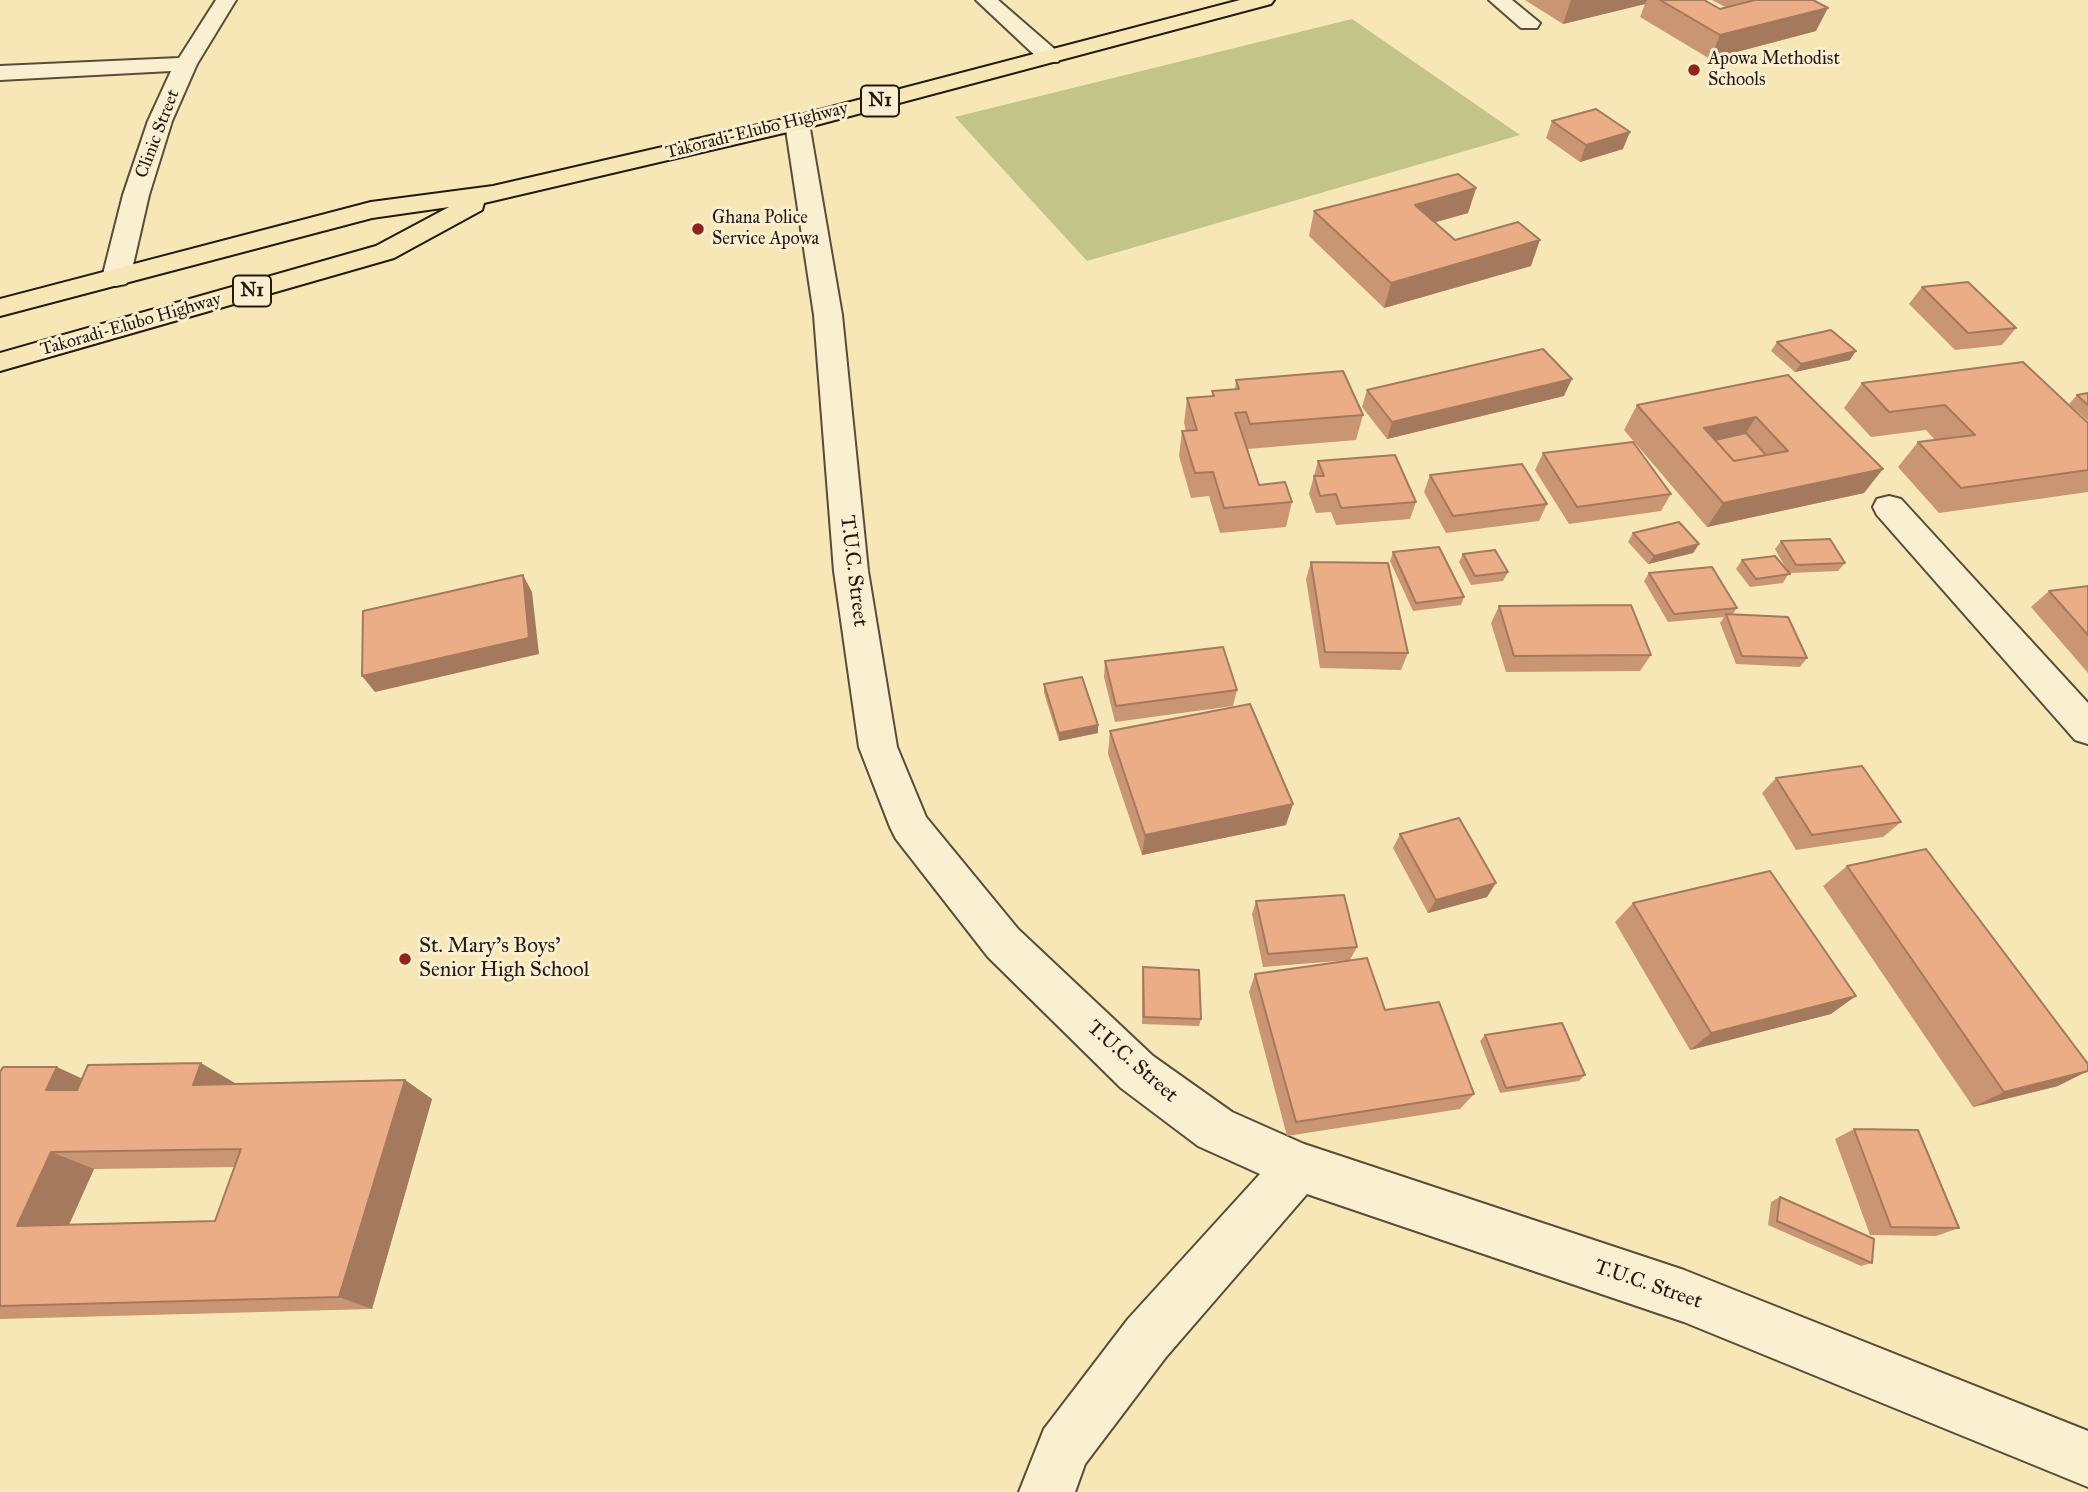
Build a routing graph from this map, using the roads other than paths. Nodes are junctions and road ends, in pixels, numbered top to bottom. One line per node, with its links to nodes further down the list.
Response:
1 (226, 0): 7 (street, Clinic Street)
2 (986, 0): 6 (street)
3 (1264, 0): 6 (highway, Takoradi-Elubo Highway / N1)
4 (1499, 0): 5 (street)
5 (1529, 23)
6 (1050, 57): 9 (highway, Takoradi-Elubo Highway / N1)
7 (186, 64): 8 (street); 11 (street, Clinic Street)
8 (0, 73)
9 (797, 122): 10 (highway, Takoradi-Elubo Highway / N1); 16 (street, T.U.C. Street)
10 (493, 194): 11 (highway, Takoradi-Elubo Highway / N1); 13 (highway, Takoradi-Elubo Highway / N1)
11 (116, 278): 12 (highway, Takoradi-Elubo Highway / N1)
12 (0, 307)
13 (0, 362)
14 (1889, 507): 15 (street)
15 (2088, 729)
16 (1300, 1167): 17 (street, T.U.C. Street); 18 (street)
17 (2088, 1459)
18 (1047, 1492)

